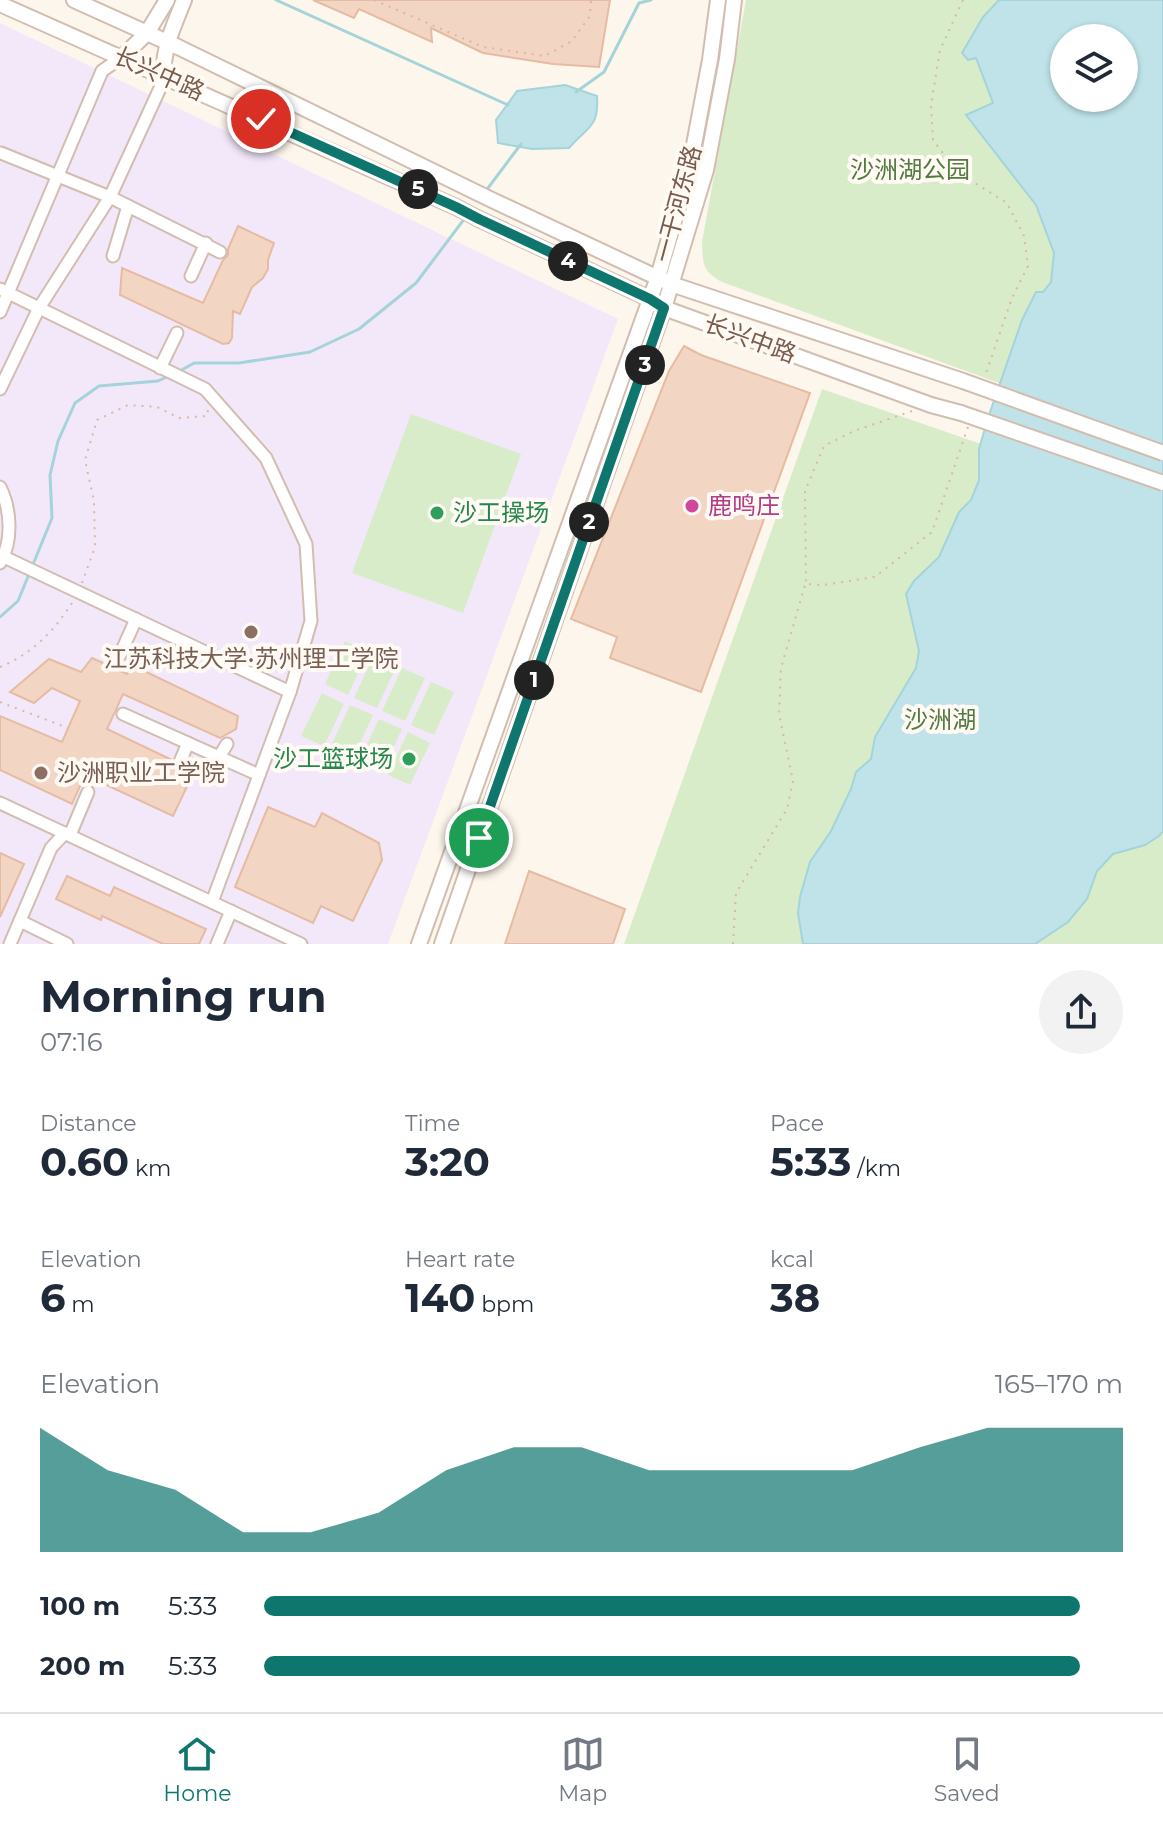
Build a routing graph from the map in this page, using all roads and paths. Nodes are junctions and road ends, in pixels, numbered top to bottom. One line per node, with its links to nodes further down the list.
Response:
1 (74, 0): 9 (street, 长兴中路)
2 (167, 0): 9 (street)
3 (184, 0): 10 (street)
4 (374, 0): 5 (path)
5 (591, 0)
6 (718, 0): 21 (street, 一干河东路)
7 (734, 0): 21 (street, 一干河东路)
8 (0, 4): 11 (street, 长兴中路)
9 (147, 33): 10 (street, 长兴中路); 11 (street)
10 (167, 42): 12 (street); 21 (street, 长兴中路)
11 (122, 57): 12 (street, 长兴中路); 14 (street)
12 (163, 76): 15 (street); 23 (street, 长兴中路)
13 (1, 153): 14 (street)
14 (58, 177): 15 (street); 22 (street)
15 (110, 197): 16 (street); 24 (street)
16 (128, 206): 17 (street); 19 (street)
17 (206, 243): 18 (street); 20 (street)
18 (220, 252)
19 (113, 256)
20 (191, 276)
21 (665, 280): 23 (street, 一干河东路); 25 (street, 一干河东路); 31 (street, 长兴中路, bridge)
22 (4, 291): 24 (street); 26 (street)
23 (650, 299): 25 (street, 长兴中路); 59 (street, 一干河东路)
24 (39, 308): 28 (street); 29 (street)
25 (664, 308): 32 (street, 长兴中路, bridge); 60 (street, 一干河东路)
26 (0, 312)
27 (177, 333): 28 (street)
28 (163, 369): 30 (street)
29 (0, 389)
30 (210, 396): 36 (path); 40 (street)
31 (1163, 453)
32 (1163, 483)
33 (0, 487): 34 (street)
34 (2, 560): 36 (street)
35 (806, 584): 61 (path)
36 (79, 592): 37 (street); 39 (path)
37 (136, 619): 38 (street); 40 (street)
38 (120, 655)
39 (0, 667)
40 (290, 692): 48 (street)
41 (0, 702): 43 (path)
42 (123, 714): 44 (street)
43 (68, 728)
44 (188, 743): 46 (street); 47 (street)
45 (227, 744): 46 (street)
46 (219, 757): 48 (street)
47 (180, 762)
48 (259, 775): 52 (street)
49 (88, 792): 51 (street)
50 (0, 803): 51 (street)
51 (67, 834): 52 (street); 54 (street)
52 (212, 902): 53 (street)
53 (231, 911): 57 (street); 58 (street)
54 (20, 921): 55 (street); 56 (street)
55 (10, 944)
56 (67, 944)
57 (217, 944)
58 (301, 944)
59 (419, 944)
60 (442, 944)
61 (733, 944)

